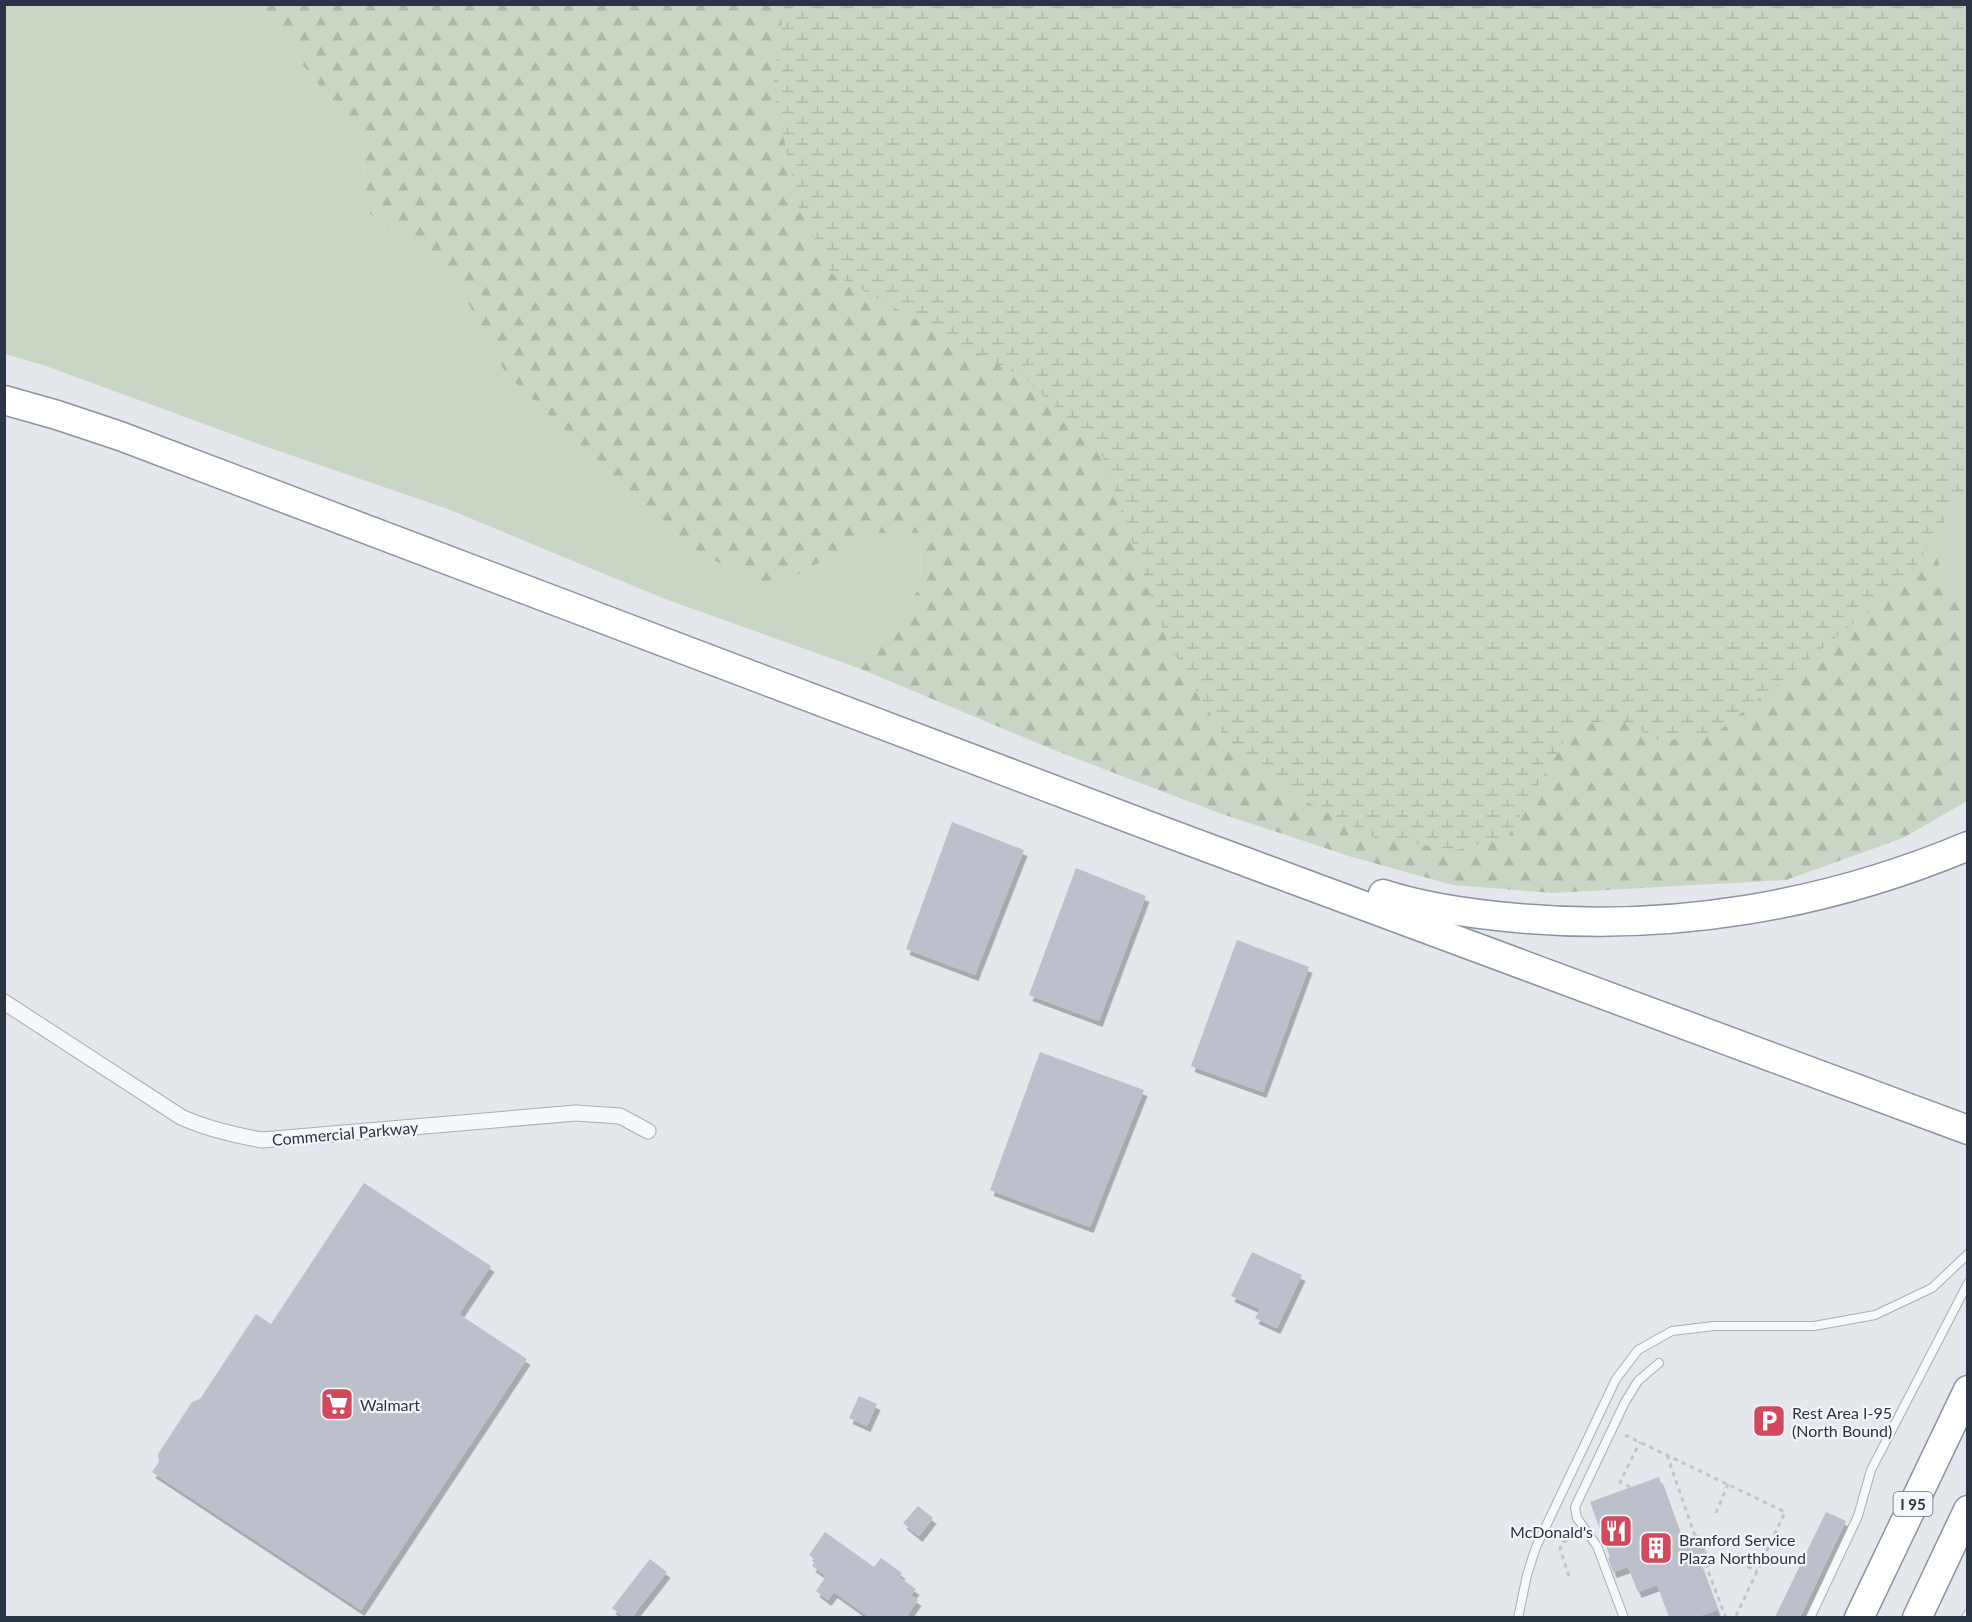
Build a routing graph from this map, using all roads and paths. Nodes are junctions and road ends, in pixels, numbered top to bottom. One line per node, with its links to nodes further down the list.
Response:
1 (4, 386): 3 (highway)
2 (4, 400): 5 (highway)
3 (1968, 846)
4 (4, 1002): 6 (street, Commercial Parkway)
5 (1968, 1130)
6 (648, 1131)
7 (1968, 1254): 24 (lane)
8 (1968, 1283): 28 (lane)
9 (1659, 1363): 18 (lane)
10 (1968, 1390): 29 (highway, I 95)
11 (1625, 1435): 12 (path)
12 (1640, 1442): 13 (path); 15 (path)
13 (1667, 1455): 14 (path); 19 (path)
14 (1728, 1484): 17 (path); 22 (path)
15 (1630, 1487)
16 (1968, 1510): 30 (highway)
17 (1716, 1513)
18 (1583, 1526): 23 (path); 25 (lane)
19 (1695, 1536)
20 (1702, 1554): 26 (path)
21 (1731, 1559): 22 (path)
22 (1757, 1571): 27 (path)
23 (1569, 1576)
24 (1518, 1617)
25 (1624, 1617)
26 (1725, 1617)
27 (1736, 1617)
28 (1810, 1617)
29 (1859, 1617)
30 (1917, 1617)

